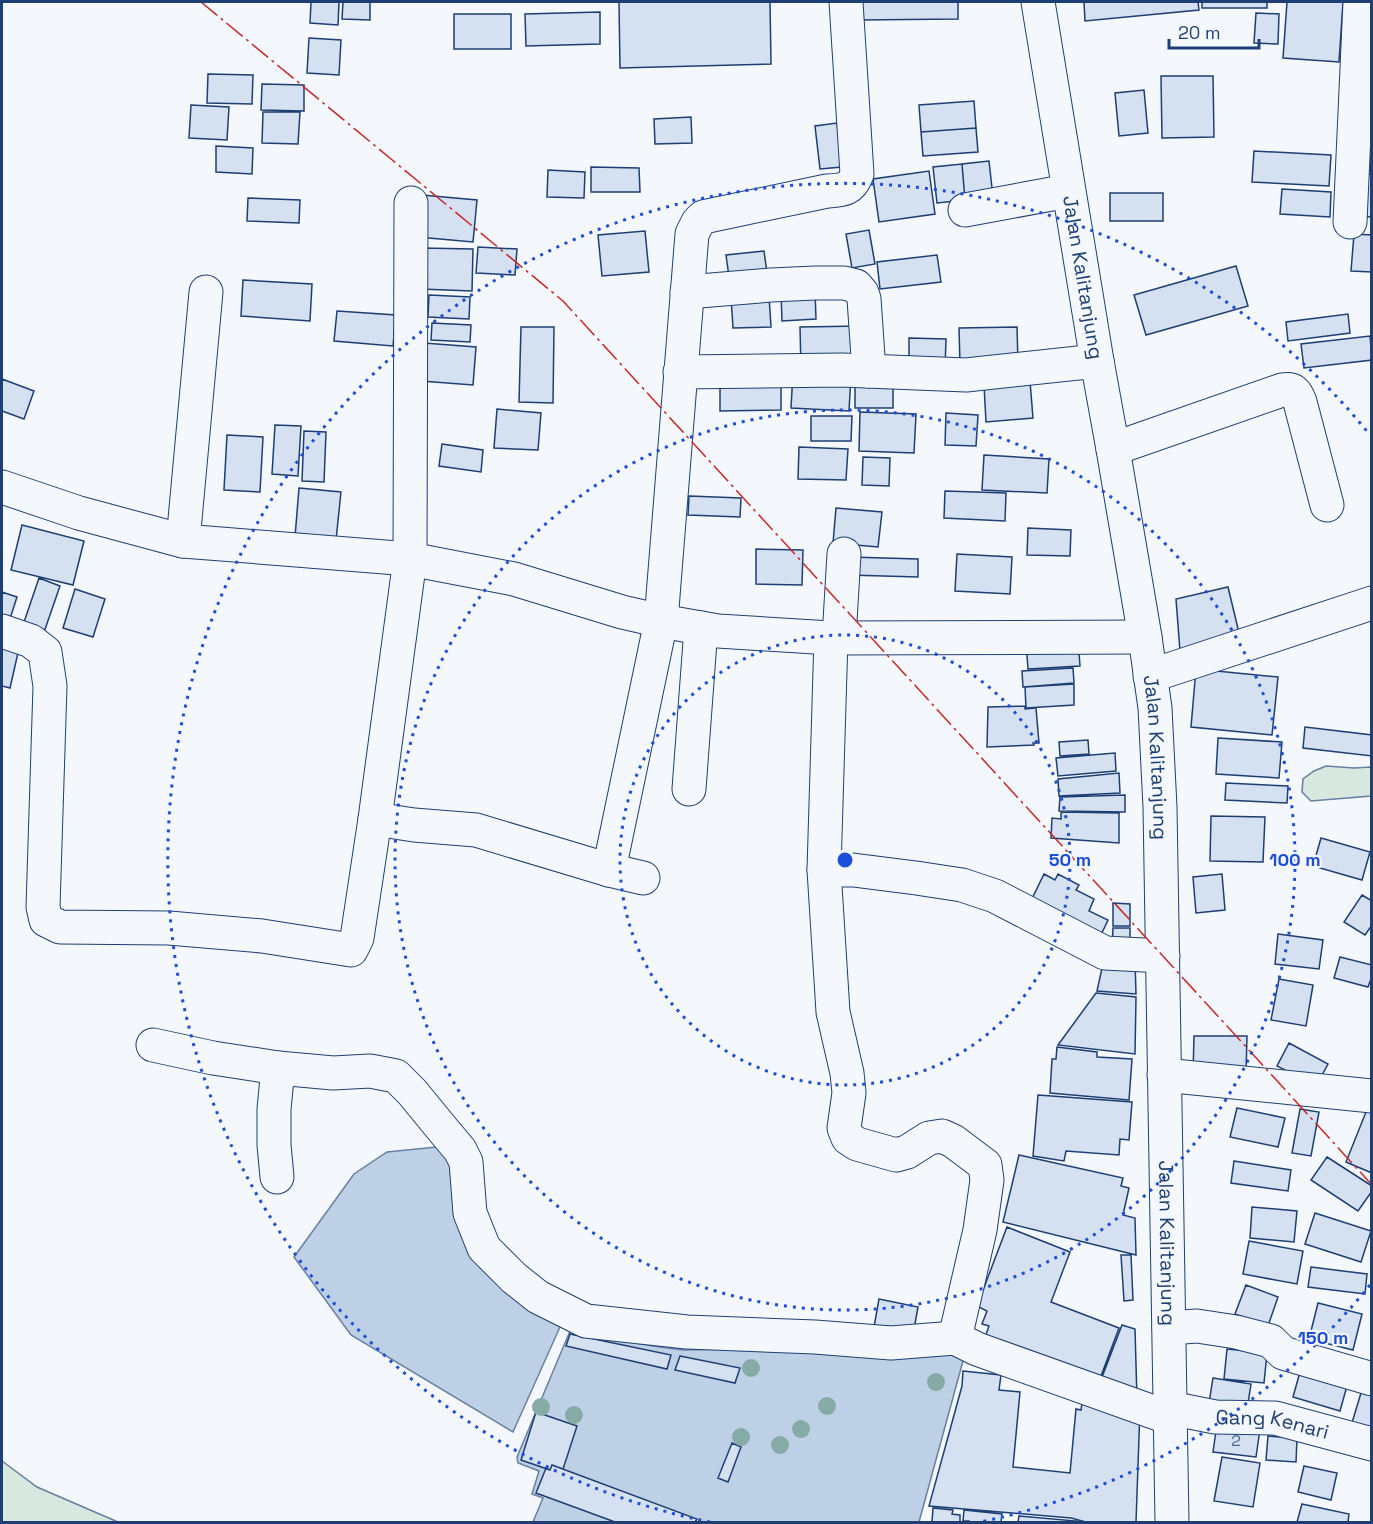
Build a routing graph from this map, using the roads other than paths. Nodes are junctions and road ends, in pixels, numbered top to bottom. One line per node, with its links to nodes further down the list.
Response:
1 (846, 2): 9 (street)
2 (1038, 2): 4 (street, Jalan Kalitanjung)
3 (1360, 2): 7 (street)
4 (1068, 191): 6 (street); 10 (street, Jalan Kalitanjung)
5 (411, 203): 18 (street)
6 (965, 210)
7 (1350, 222)
8 (206, 292): 16 (street)
9 (687, 292): 11 (street); 12 (street)
10 (1096, 361): 11 (street); 13 (street, Jalan Kalitanjung)
11 (869, 371): 12 (street)
12 (680, 372): 20 (street)
13 (1113, 449): 15 (street); 23 (street, Jalan Kalitanjung)
14 (3, 494): 16 (street)
15 (1327, 505)
16 (183, 541): 18 (street)
17 (844, 554): 24 (street)
18 (410, 559): 20 (street); 27 (street)
19 (1371, 603): 25 (street)
20 (661, 621): 21 (street); 28 (street)
21 (701, 628): 24 (street); 26 (street)
22 (2, 631): 27 (street)
23 (1145, 637): 24 (street); 25 (street, Jalan Kalitanjung)
24 (835, 638): 29 (street)
25 (1150, 676): 31 (street, Jalan Kalitanjung)
26 (688, 789)
27 (375, 819): 28 (street)
28 (609, 870): 30 (street)
29 (824, 870): 31 (street); 38 (street)
30 (643, 878)
31 (1163, 956): 34 (street, Jalan Kalitanjung)
32 (153, 1045): 33 (street)
33 (278, 1068): 36 (street); 38 (street)
34 (1164, 1075): 35 (street); 37 (street, Jalan Kalitanjung)
35 (1371, 1096)
36 (277, 1177)
37 (1169, 1328): 39 (street); 40 (street, Jalan Kalitanjung)
38 (955, 1338): 40 (street, Gang Kenari)
39 (1371, 1379)
40 (1170, 1413): 41 (street, Gang Kenari); 42 (street, Jalan Kalitanjung)
41 (1371, 1444)
42 (1172, 1522)

